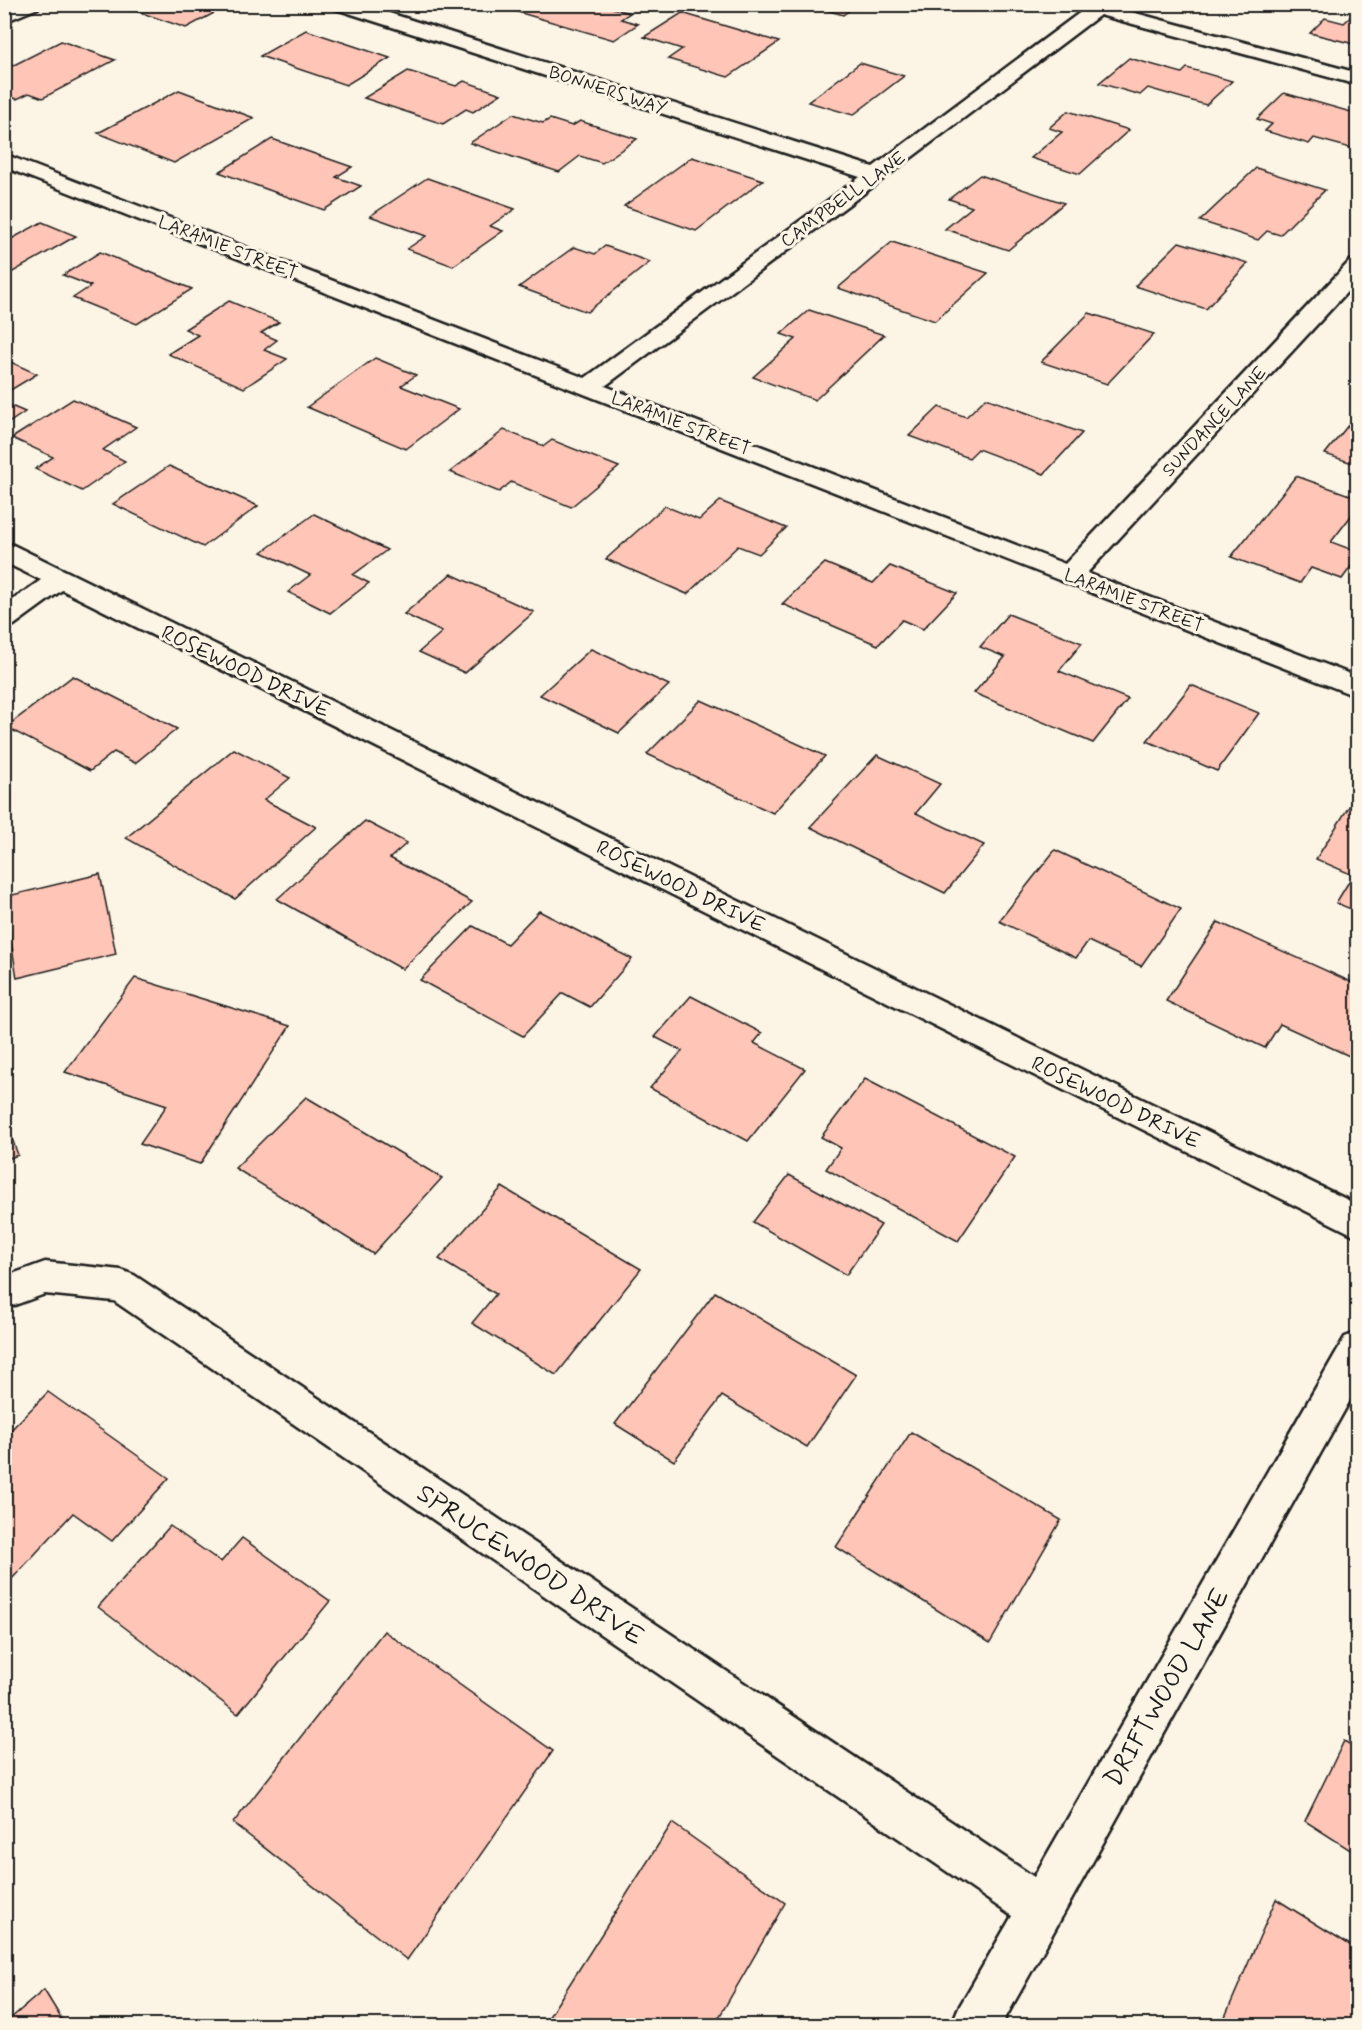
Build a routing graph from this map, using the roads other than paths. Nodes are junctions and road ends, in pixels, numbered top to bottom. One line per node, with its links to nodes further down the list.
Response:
1 (31, 4): 4 (street)
2 (340, 4): 7 (street, BONNERS WAY)
3 (1087, 7): 5 (street); 7 (street, CAMPBELL LANE)
4 (4, 17)
5 (1358, 79)
6 (4, 160): 9 (street, LARAMIE STREET)
7 (876, 175): 9 (street, CAMPBELL LANE)
8 (1358, 266): 11 (street, SUNDANCE LANE)
9 (589, 387): 11 (street, LARAMIE STREET)
10 (4, 551): 12 (street, ROSEWOOD DRIVE)
11 (1070, 575): 14 (street, LARAMIE STREET)
12 (60, 579): 13 (street); 15 (street, ROSEWOOD DRIVE)
13 (4, 619)
14 (1358, 688)
15 (1358, 1222)
16 (4, 1293): 18 (street, SPRUCEWOOD DRIVE)
17 (1358, 1349): 18 (street, DRIFTWOOD LANE)
18 (1040, 1908): 19 (street, DRIFTWOOD LANE)
19 (975, 2025)

